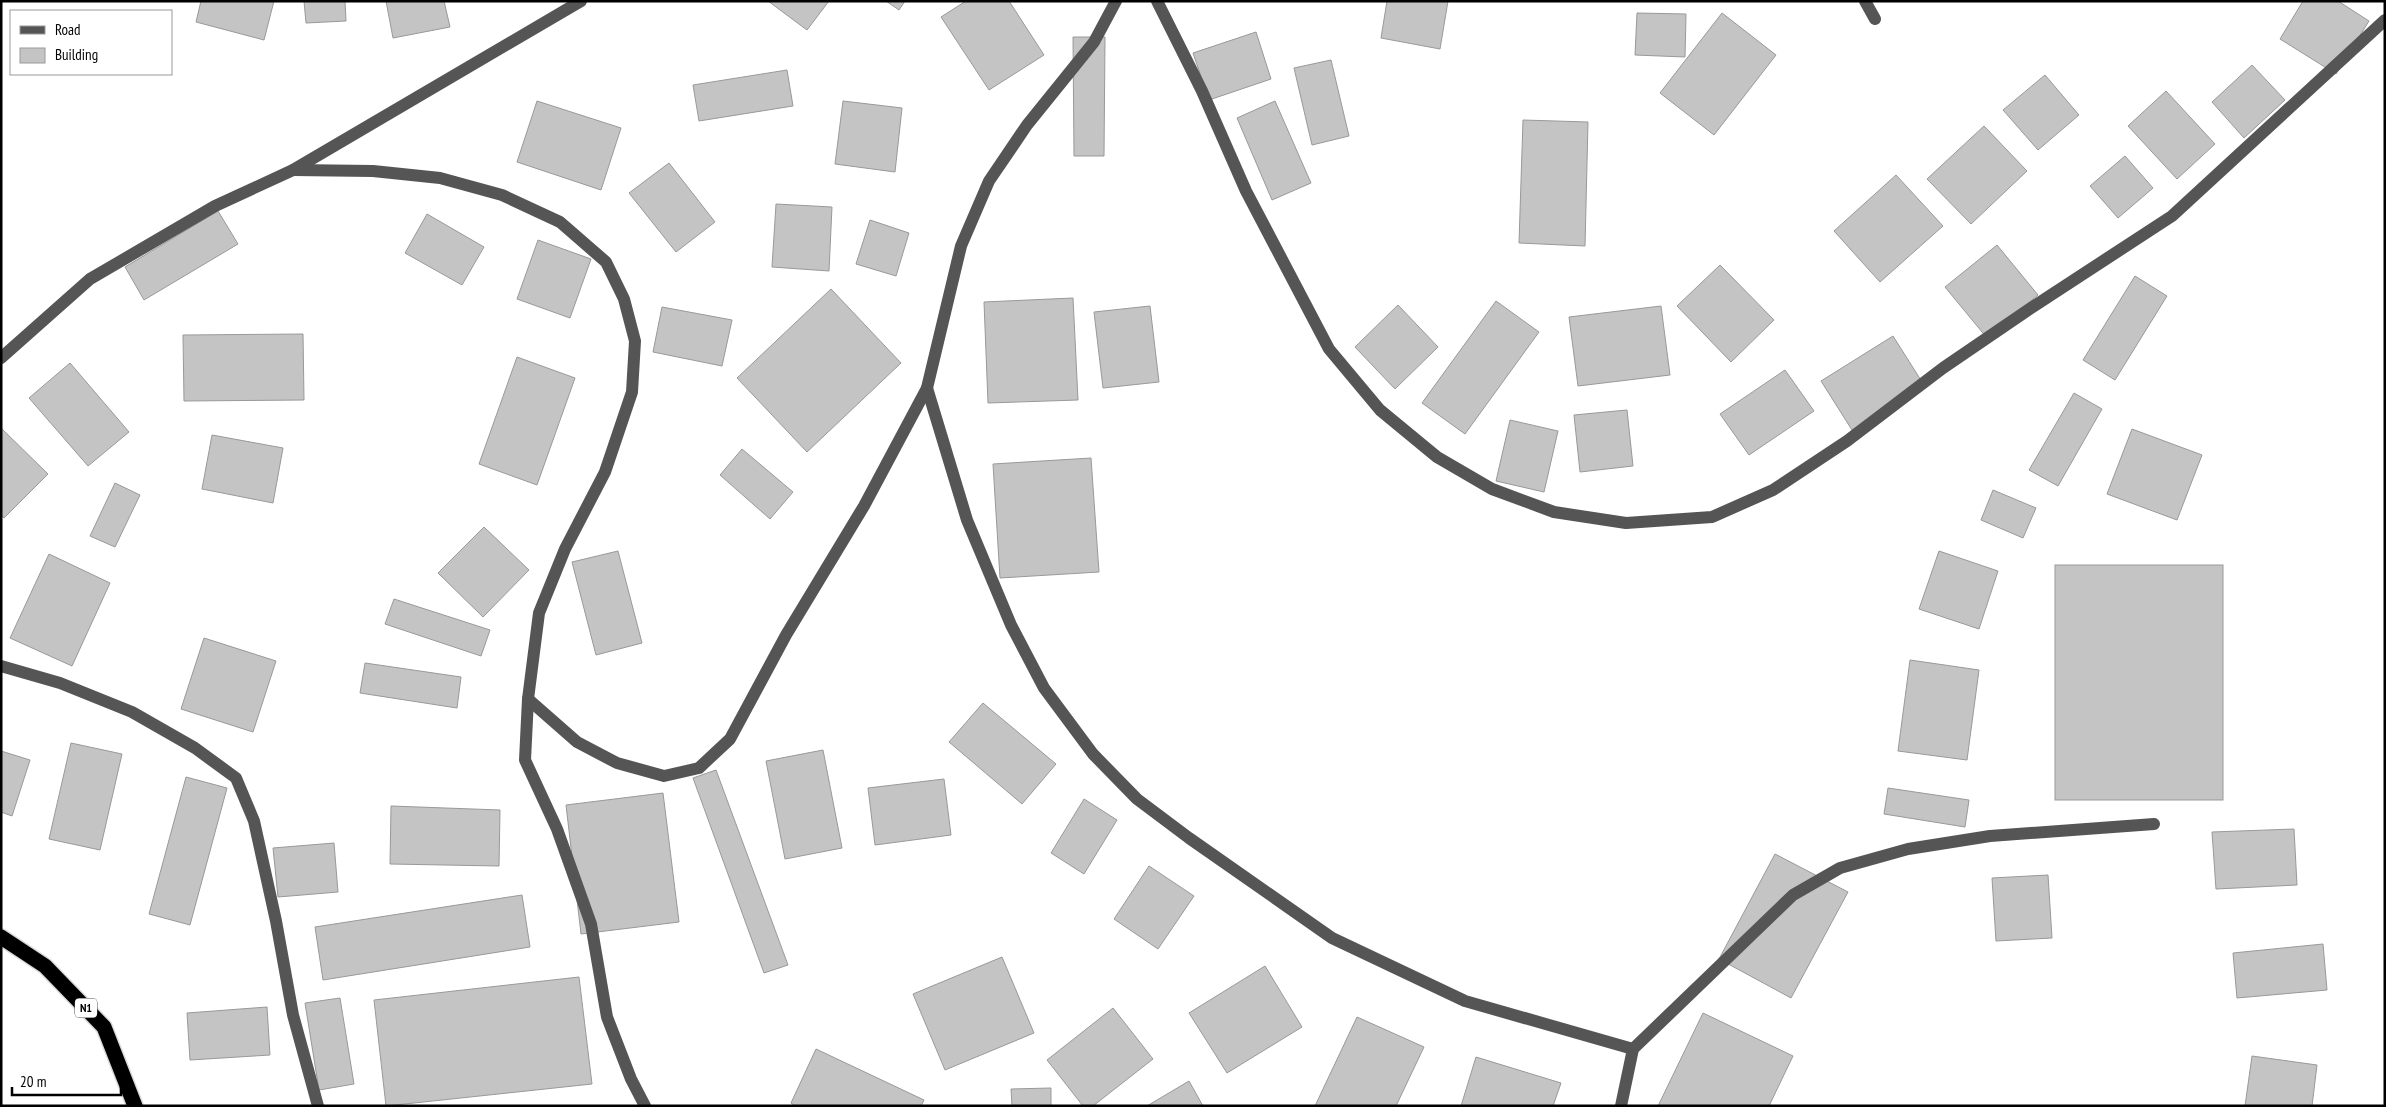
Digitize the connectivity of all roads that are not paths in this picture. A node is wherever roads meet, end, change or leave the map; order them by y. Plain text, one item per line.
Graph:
1 (581, 1) edge
2 (1116, 1) edge
3 (1157, 1) edge
4 (1865, 1) edge
5 (1875, 19) dead end
6 (2385, 20) edge
7 (293, 170) junction
8 (1, 358) edge
9 (927, 388) junction
10 (1, 666) edge
11 (528, 699) junction
12 (2154, 824) dead end
13 (1, 937) edge
14 (1633, 1049) junction
15 (135, 1106) edge
16 (318, 1106) edge
17 (645, 1106) edge
18 (1621, 1106) edge

1 - 7 street
2 - 9 street
3 - 6 street
4 - 5 street
7 - 8 street
7 - 11 street
9 - 11 street
9 - 14 street
10 - 16 street
11 - 17 street
12 - 14 street
13 - 15 highway, N1
14 - 18 street

